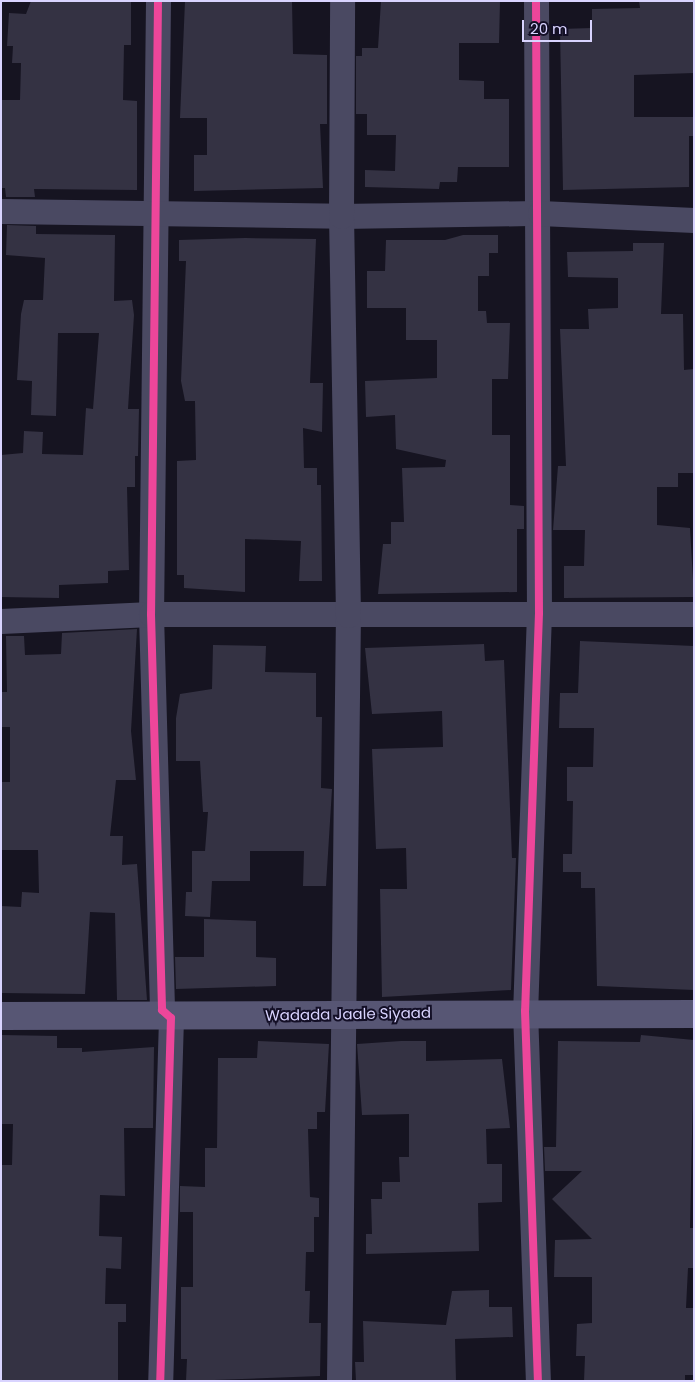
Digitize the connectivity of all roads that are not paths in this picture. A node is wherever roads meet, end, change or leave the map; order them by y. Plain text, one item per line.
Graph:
1 (158, 1) edge
2 (342, 1) edge
3 (536, 1) edge
4 (1, 211) edge
5 (153, 212) junction
6 (540, 213) junction
7 (341, 216) junction
8 (694, 220) edge
9 (539, 613) junction
10 (151, 614) junction
11 (694, 614) edge
12 (348, 615) junction
13 (1, 621) edge
14 (525, 1011) junction
15 (694, 1014) edge
16 (341, 1015) junction
17 (1, 1016) edge
18 (171, 1018) junction
19 (160, 1381) edge
20 (339, 1381) edge
21 (538, 1381) edge

1 - 5 street
2 - 7 street
3 - 6 street
4 - 5 street
5 - 7 street
5 - 10 street
6 - 7 street
6 - 8 street
6 - 9 street
7 - 12 street
9 - 11 street
9 - 12 street
9 - 14 street
10 - 12 street
10 - 13 street
10 - 18 street
12 - 16 street
14 - 15 main road, Wadada Jaale Siyaad
14 - 16 main road, Wadada Jaale Siyaad
14 - 21 street
16 - 18 main road, Wadada Jaale Siyaad
16 - 20 street
17 - 18 main road, Wadada Jaale Siyaad
18 - 19 street

